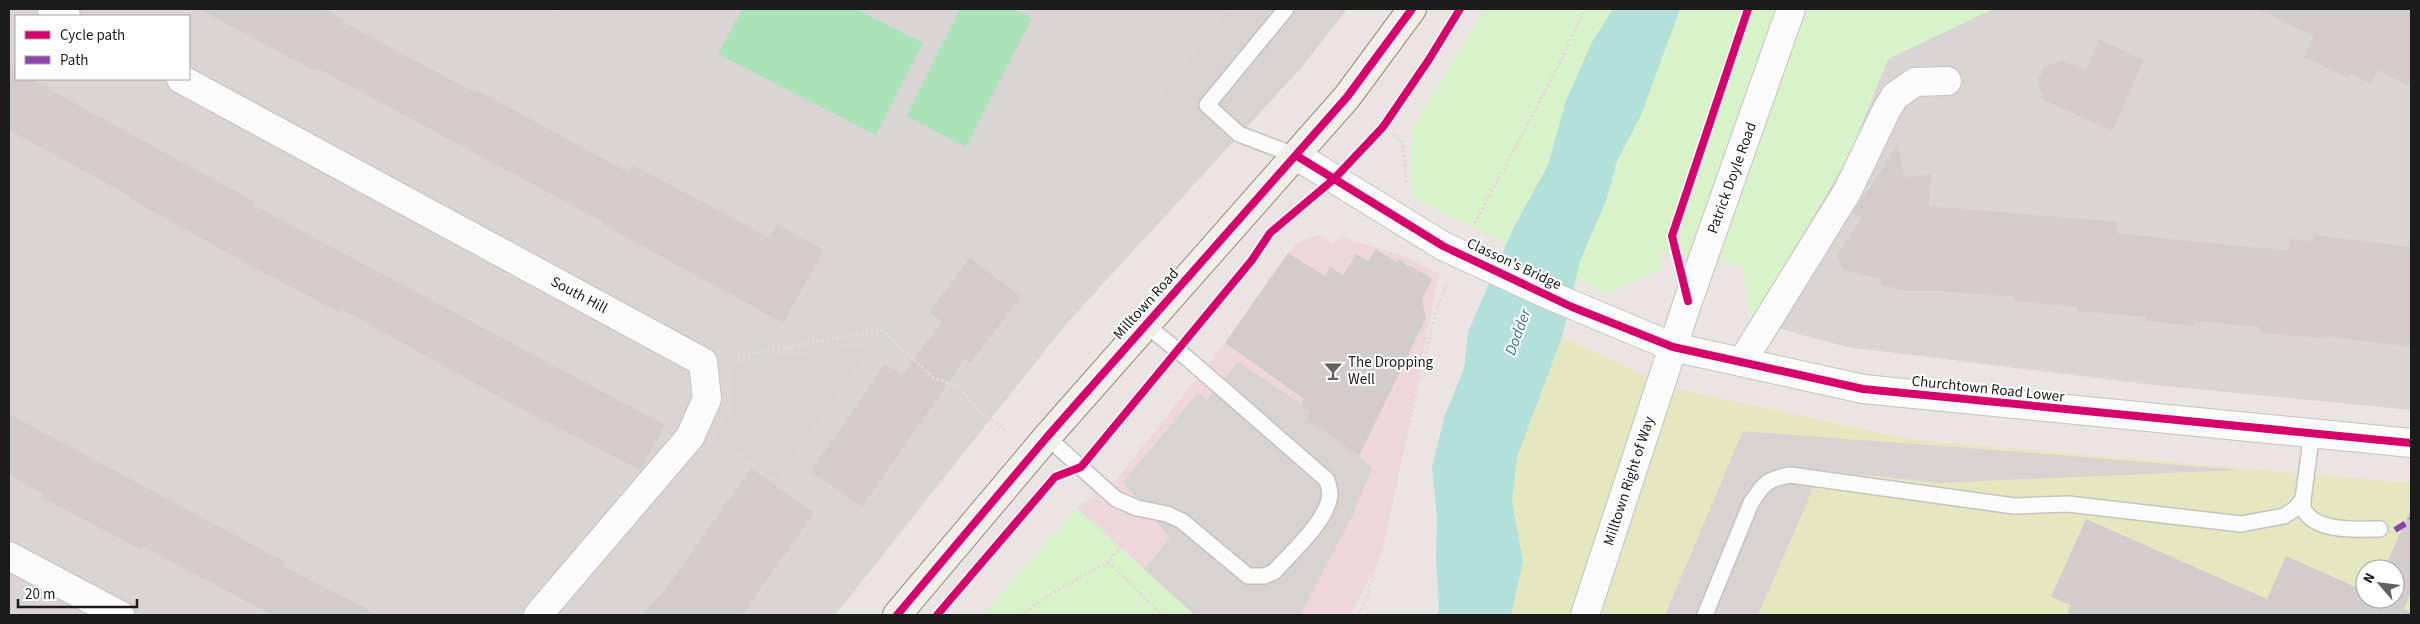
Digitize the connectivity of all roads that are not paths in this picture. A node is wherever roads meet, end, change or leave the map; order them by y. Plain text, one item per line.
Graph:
1 (52, 9) edge
2 (1286, 9) edge
3 (1412, 9) edge
4 (1791, 9) edge
5 (64, 15) edge
6 (183, 80) edge
7 (1947, 81) dead end
8 (1297, 156) junction
9 (1572, 307) joint
10 (1146, 325) junction
11 (1673, 347) junction
12 (1742, 362) junction
13 (2312, 432) junction
14 (1046, 437) junction
15 (2411, 443) edge
16 (2303, 499) junction
17 (2380, 530) dead end
18 (9, 556) edge
19 (120, 615) edge
20 (538, 615) edge
21 (897, 615) edge
22 (1585, 615) edge
23 (1705, 615) edge

1 - 5 street
2 - 8 lane
3 - 8 main road, Milltown Road
4 - 11 street, Patrick Doyle Road
6 - 20 street, South Hill
7 - 12 street
8 - 9 street, Classon's Bridge, bridge
8 - 10 main road, Milltown Road
9 - 11 street, Churchtown Road Lower
10 - 14 main road, Milltown Road
10 - 14 lane
11 - 12 street, Churchtown Road Lower
11 - 22 street, Milltown Right of Way
12 - 13 street, Churchtown Road Lower
13 - 15 street, Churchtown Road Lower
13 - 16 lane
14 - 21 main road, Milltown Road
16 - 17 lane
16 - 23 lane
18 - 19 street

